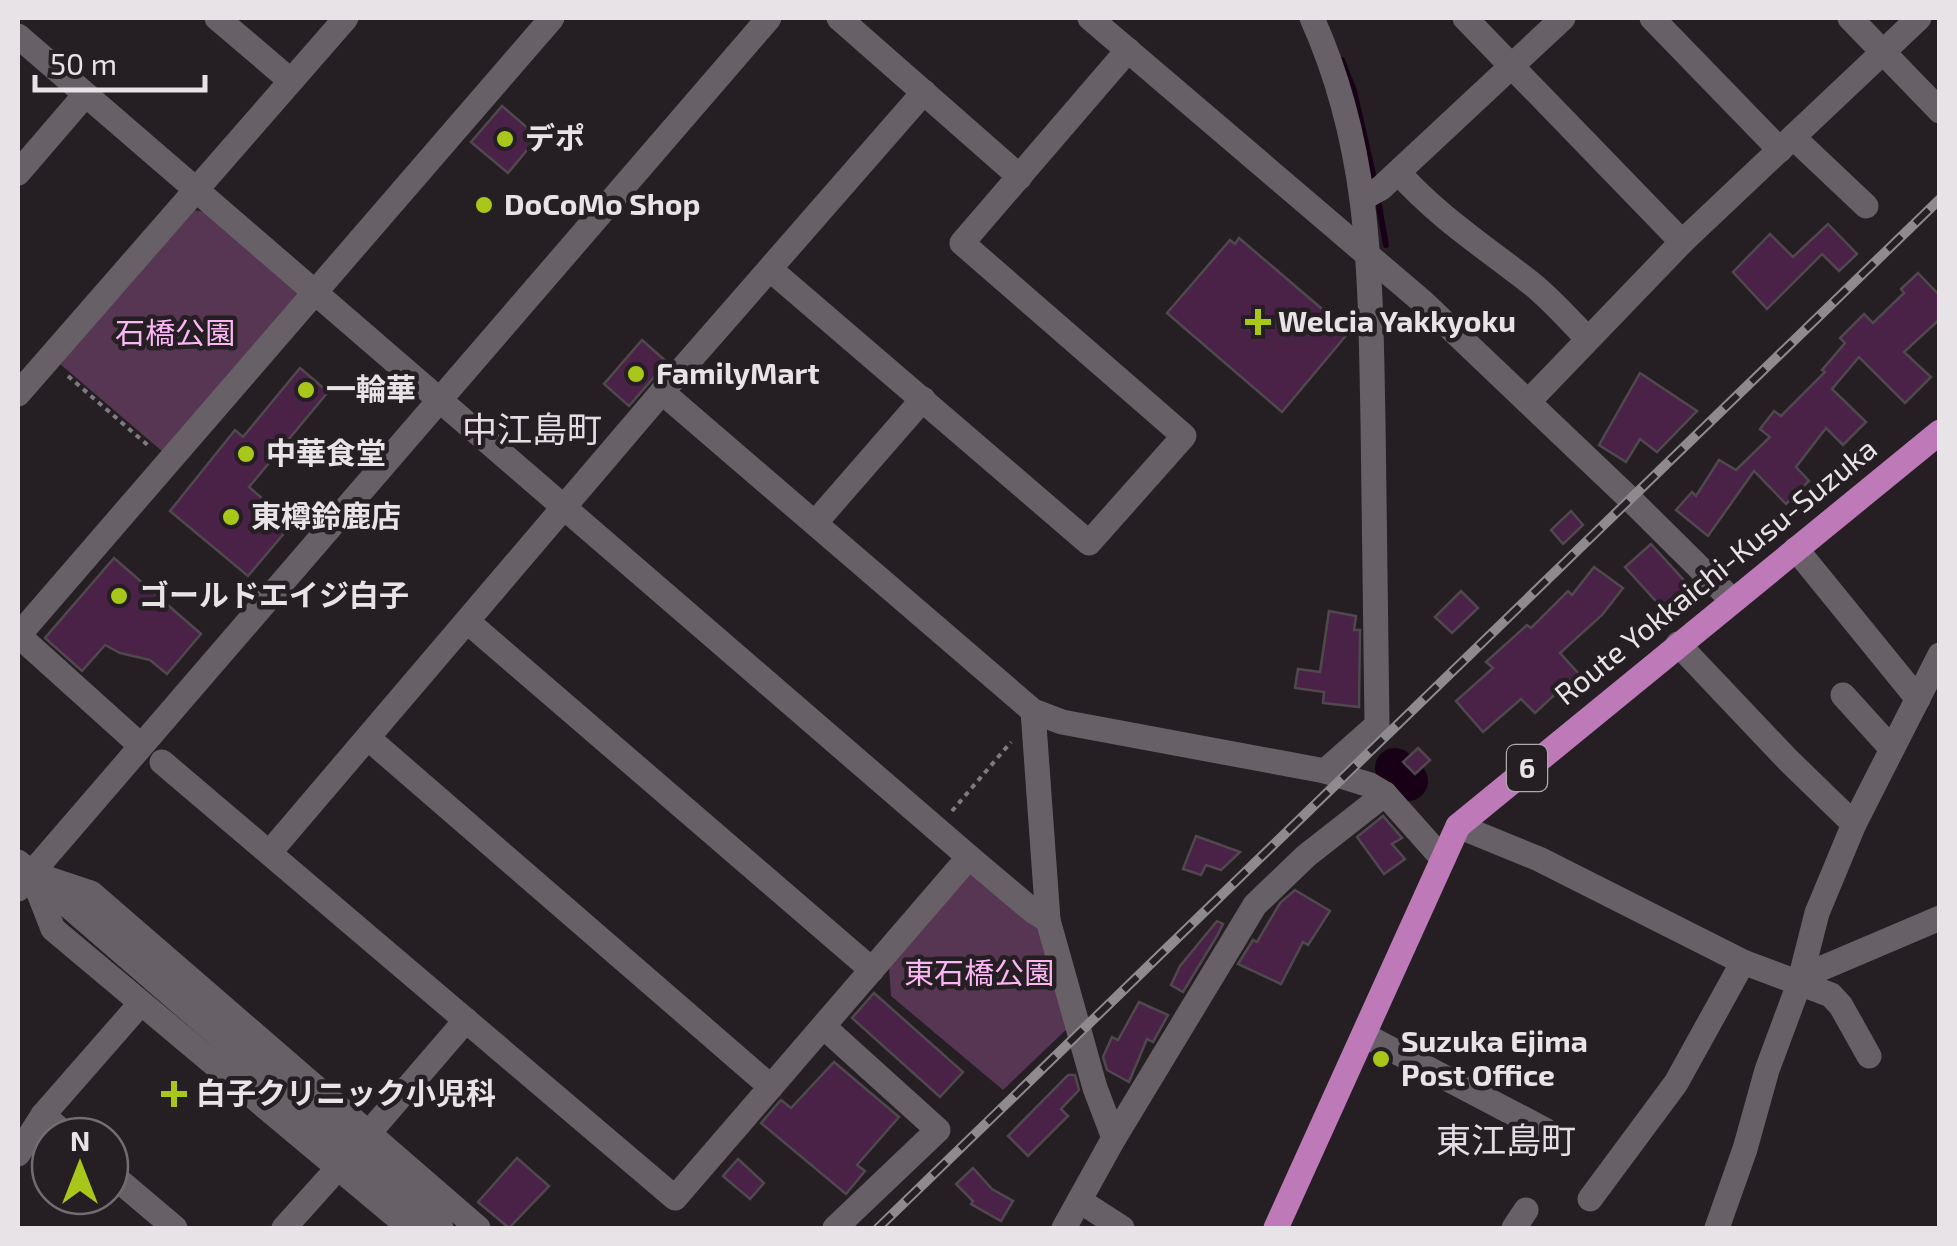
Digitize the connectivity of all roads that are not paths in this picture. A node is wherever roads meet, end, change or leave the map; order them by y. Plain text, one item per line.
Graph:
1 (217, 18) edge
2 (346, 18) edge
3 (552, 18) edge
4 (769, 18) edge
5 (839, 18) edge
6 (1090, 18) edge
7 (1312, 18) edge
8 (1466, 18) edge
9 (1563, 18) edge
10 (1652, 18) edge
11 (1850, 18) edge
12 (1919, 18) edge
13 (18, 36) edge
14 (1128, 50) junction
15 (1884, 52) junction
16 (1512, 66) junction
17 (291, 81) junction
18 (924, 92) junction
19 (85, 95) junction
20 (1940, 112) edge
21 (1787, 144) junction
22 (18, 172) edge
23 (1020, 177) junction
24 (1378, 188) junction
25 (196, 190) junction
26 (1866, 206) dead end
27 (1682, 242) junction
28 (1370, 257) junction
29 (771, 270) junction
30 (314, 294) junction
31 (1588, 339) junction
32 (662, 392) junction
33 (18, 394) edge
34 (439, 398) junction
35 (922, 398) junction
36 (1528, 402) junction
37 (1940, 432) edge
38 (565, 508) junction
39 (814, 523) junction
40 (1796, 550) junction
41 (1732, 600) junction
42 (468, 622) junction
43 (18, 636) edge
44 (1678, 644) junction
45 (1940, 655) edge
46 (1843, 695) dead end
47 (1918, 698) junction
48 (1033, 713) junction
49 (368, 738) junction
50 (140, 744) junction
51 (1892, 749) junction
52 (162, 762) dead end
53 (1325, 771) junction
54 (1385, 794) junction
55 (1854, 824) junction
56 (1458, 826) junction
57 (270, 852) junction
58 (969, 858) junction
59 (1442, 858) junction
60 (22, 875) edge
61 (1940, 918) edge
62 (1048, 920) junction
63 (1744, 962) junction
64 (872, 970) junction
65 (1799, 984) junction
66 (134, 1011) dead end
67 (466, 1020) junction
68 (824, 1027) junction
69 (1366, 1036) junction
70 (1869, 1056) dead end
71 (771, 1087) junction
72 (43, 1115) joint
73 (1545, 1130) dead end
74 (368, 1134) junction
75 (1114, 1138) junction
76 (18, 1154) edge
77 (328, 1178) dead end
78 (130, 1189) edge
79 (1590, 1199) dead end
80 (1080, 1201) junction
81 (175, 1228) edge
82 (284, 1228) edge
83 (410, 1228) edge
84 (442, 1228) edge
85 (478, 1228) edge
86 (835, 1228) edge
87 (1064, 1228) edge
88 (1122, 1228) edge
89 (1276, 1228) edge
90 (1718, 1228) edge

1 - 17 street
2 - 17 street
3 - 30 street
4 - 34 street
5 - 18 street
6 - 14 street
7 - 24 street
8 - 16 street
9 - 16 street
10 - 21 street
11 - 15 street
12 - 15 street
13 - 19 street
14 - 23 street
14 - 28 street
15 - 20 street
15 - 21 street
16 - 24 street
16 - 27 street
17 - 25 street
18 - 23 street
18 - 29 street
19 - 22 street
19 - 25 street
21 - 26 street
21 - 27 street
23 - 35 street
24 - 28 street
24 - 31 street
25 - 30 street
25 - 33 street
27 - 31 street
28 - 36 street
28 - 53 street
29 - 32 street
29 - 35 street
30 - 34 street
30 - 43 street
31 - 36 street
32 - 38 street
32 - 39 street
34 - 38 street
34 - 50 street
35 - 39 street
36 - 41 street
37 - 40 main road, Route Yokkaichi-Kusu-Suzuka / 6
38 - 42 street
38 - 58 street
39 - 48 street
40 - 41 main road, Route Yokkaichi-Kusu-Suzuka / 6
40 - 47 street
41 - 44 main road, Route Yokkaichi-Kusu-Suzuka / 6
42 - 49 street
42 - 64 street
43 - 50 street
44 - 55 street
44 - 56 main road, Route Yokkaichi-Kusu-Suzuka / 6
45 - 47 street
46 - 51 street
47 - 51 street
48 - 53 street
48 - 62 street
49 - 57 street
49 - 71 street
50 - 60 street
51 - 55 street
52 - 57 street
53 - 54 street
54 - 59 street
54 - 75 street
55 - 65 street
56 - 59 main road, Route Yokkaichi-Kusu-Suzuka / 6
56 - 63 street
57 - 67 street
58 - 62 street
58 - 64 street
59 - 69 main road, Route Yokkaichi-Kusu-Suzuka / 6
60 - 74 street
60 - 83 street
60 - 84 street
61 - 65 street
62 - 75 street
63 - 65 street
63 - 79 street
64 - 68 street
65 - 70 street
65 - 90 street
66 - 72 street
67 - 71 street
67 - 74 street
68 - 71 street
68 - 86 street
69 - 73 street
69 - 89 main road, Route Yokkaichi-Kusu-Suzuka / 6
72 - 76 street
74 - 85 street
75 - 80 street
77 - 82 street
78 - 81 street
80 - 87 street
80 - 88 street

